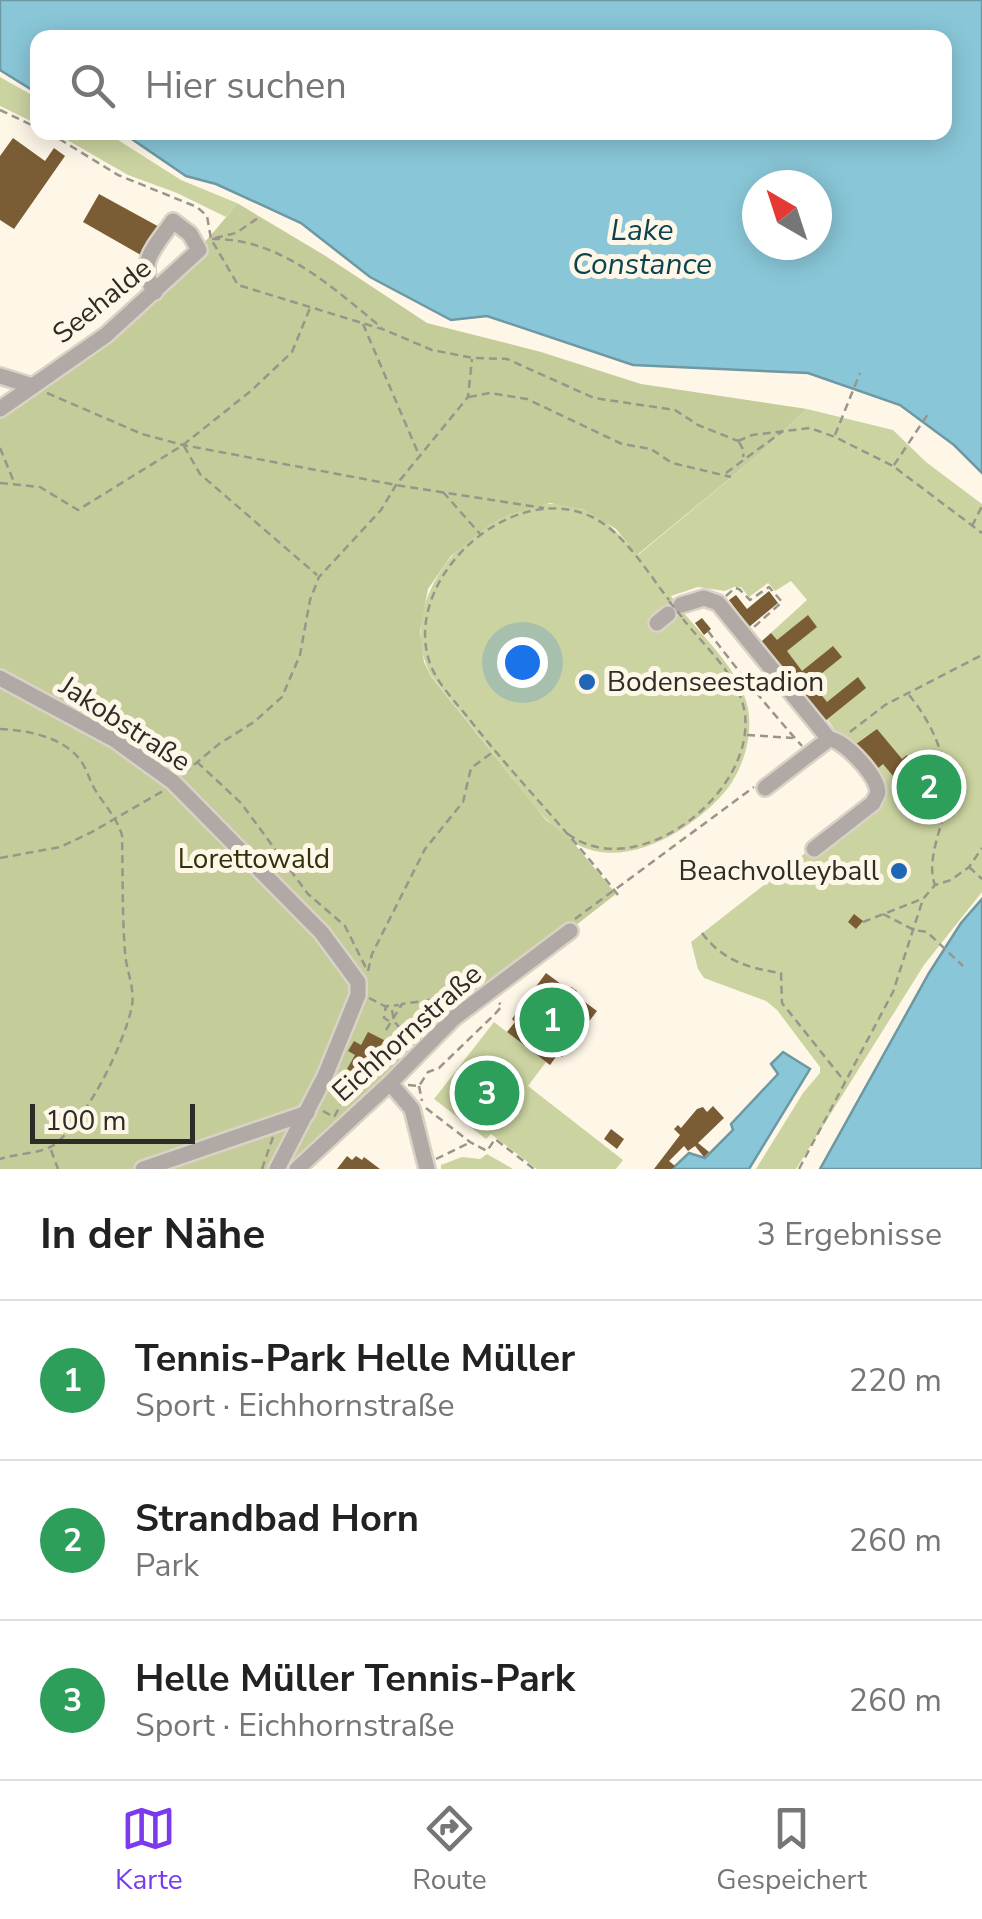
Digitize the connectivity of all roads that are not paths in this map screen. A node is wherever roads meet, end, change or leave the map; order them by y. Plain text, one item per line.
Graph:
1 (155, 292) junction
2 (0, 376) edge
3 (32, 386) junction
4 (0, 409) edge
5 (672, 612) road end
6 (0, 678) edge
7 (834, 740) junction
8 (760, 788) road end
9 (814, 850) dead end
10 (567, 929) road end
11 (390, 1083) junction
12 (307, 1112) junction
13 (296, 1134) junction
14 (328, 1139) junction
15 (143, 1169) edge
16 (277, 1169) edge
17 (297, 1169) edge
18 (427, 1169) edge

1 - 1 street, Seehalde
1 - 3 street, Seehalde
2 - 3 street
3 - 4 street, Seehalde
5 - 7 street
6 - 12 street, Jakobstraße
7 - 8 street
7 - 9 street
10 - 11 street, Eichhornstraße
11 - 14 street, Eichhornstraße
11 - 18 street
12 - 13 street, Jakobstraße
12 - 15 street
13 - 14 street, Eichhornstraße
13 - 16 street, Jakobstraße
14 - 17 street, Eichhornstraße

